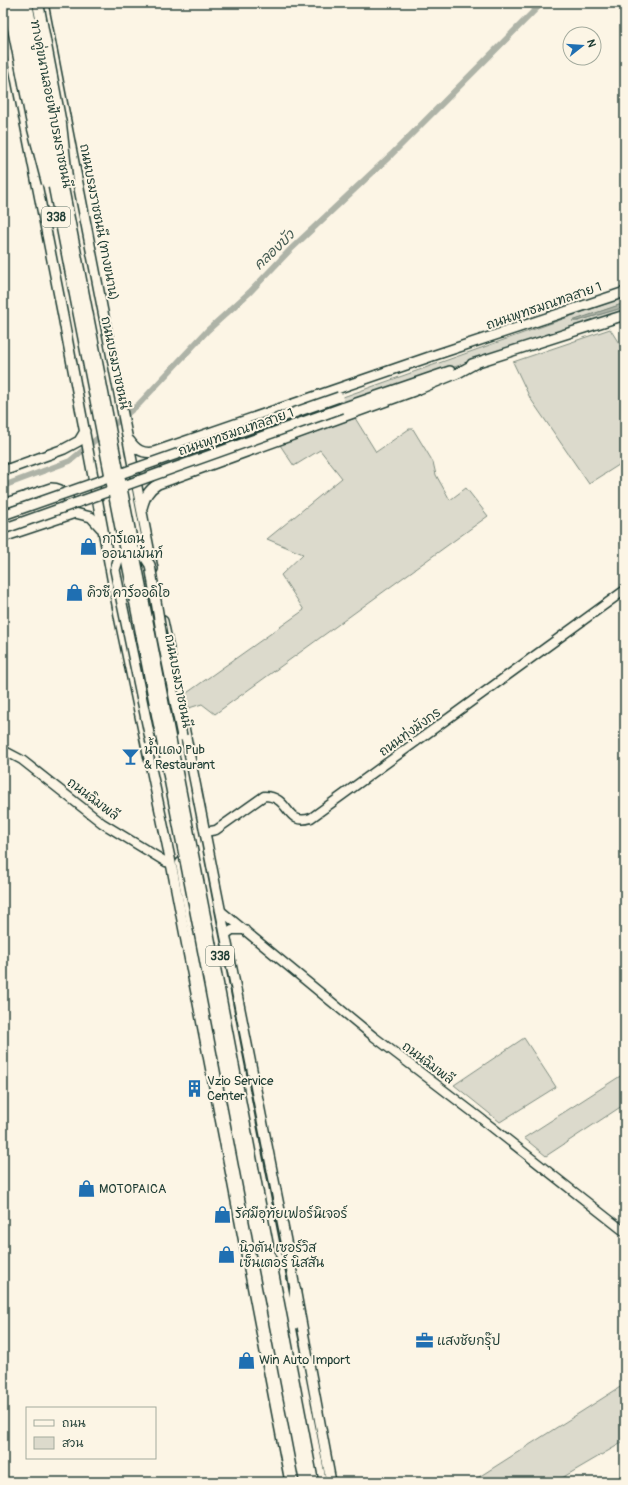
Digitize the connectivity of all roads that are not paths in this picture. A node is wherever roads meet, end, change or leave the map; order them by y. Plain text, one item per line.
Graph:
1 (8, 3) edge
2 (14, 3) edge
3 (18, 3) edge
4 (27, 3) edge
5 (31, 3) edge
6 (38, 3) edge
7 (43, 3) edge
8 (3, 12) edge
9 (70, 251) junction
10 (625, 292) edge
11 (625, 315) edge
12 (472, 344) junction
13 (478, 362) junction
14 (85, 431) junction
15 (128, 439) junction
16 (165, 449) junction
17 (3, 472) edge
18 (174, 478) junction
19 (3, 504) edge
20 (142, 509) junction
21 (3, 515) edge
22 (57, 517) junction
23 (3, 529) edge
24 (103, 531) junction
25 (3, 537) edge
26 (625, 590) edge
27 (3, 750) edge
28 (205, 832) junction
29 (168, 850) junction
30 (171, 862) junction
31 (220, 910) junction
32 (245, 930) junction
33 (225, 935) junction
34 (625, 1232) edge
35 (295, 1290) junction
36 (294, 1343) junction
37 (315, 1449) junction
38 (290, 1482) edge
39 (296, 1482) edge
40 (305, 1482) edge
41 (313, 1482) edge
42 (321, 1482) edge
43 (327, 1482) edge
44 (331, 1482) edge

1 - 9 main road, bridge
2 - 39 main road, 338
3 - 9 main road, ทางคู่ขนานลอยฟ้าบรมราชชนนี / 338, bridge
4 - 9 main road, ทางคู่ขนานลอยฟ้าบรมราชชนนี / 338, bridge
5 - 36 main road, ถนนบรมราชชนนี / 338
6 - 9 main road, bridge
7 - 15 main road, ถนนบรมราชชนนี (ทางขนาน) / 338
8 - 14 main road, 338
9 - 40 main road, ทางคู่ขนานลอยฟ้าบรมราชชนนี / 338, bridge
9 - 41 main road, ทางคู่ขนานลอยฟ้าบรมราชชนนี / 338, bridge
10 - 12 main road, ถนนพุทธมณฑลสาย 1
11 - 13 main road, ถนนพุทธมณฑลสาย 1
12 - 16 main road, ถนนพุทธมณฑลสาย 1
12 - 21 main road, ถนนพุทธมณฑลสาย 1, bridge
13 - 18 main road, ถนนพุทธมณฑลสาย 1
13 - 23 main road, ถนนพุทธมณฑลสาย 1, bridge
14 - 17 main road
14 - 24 main road, 338
15 - 16 main road, ถนนพุทธมณฑลสาย 1
15 - 20 main road, ถนนบรมราชชนนี (ทางขนาน) / 338
16 - 18 main road
18 - 20 main road, ถนนพุทธมณฑลสาย 1
19 - 22 main road
20 - 28 main road, ถนนบรมราชชนนี (ทางขนาน) / 338
22 - 24 main road
22 - 25 main road
24 - 29 main road, 338
26 - 28 street, ถนนทุ่งมังกร
27 - 30 street, ถนนฉิมพลี
28 - 29 main road, bridge
28 - 31 main road, ถนนบรมราชชนนี (ทางขนาน) / 338
29 - 30 main road, 338
30 - 38 main road, 338
31 - 32 street, ถนนฉิมพลี
31 - 33 main road, ถนนบรมราชชนนี (ทางขนาน) / 338
32 - 33 street
32 - 34 street, ถนนฉิมพลี
33 - 35 main road, ถนนบรมราชชนนี (ทางขนาน) / 338
35 - 36 main road
35 - 44 main road, ถนนบรมราชชนนี (ทางขนาน) / 338
36 - 37 main road, ถนนบรมราชชนนี / 338
37 - 42 main road, ถนนบรมราชชนนี / 338
37 - 43 main road

